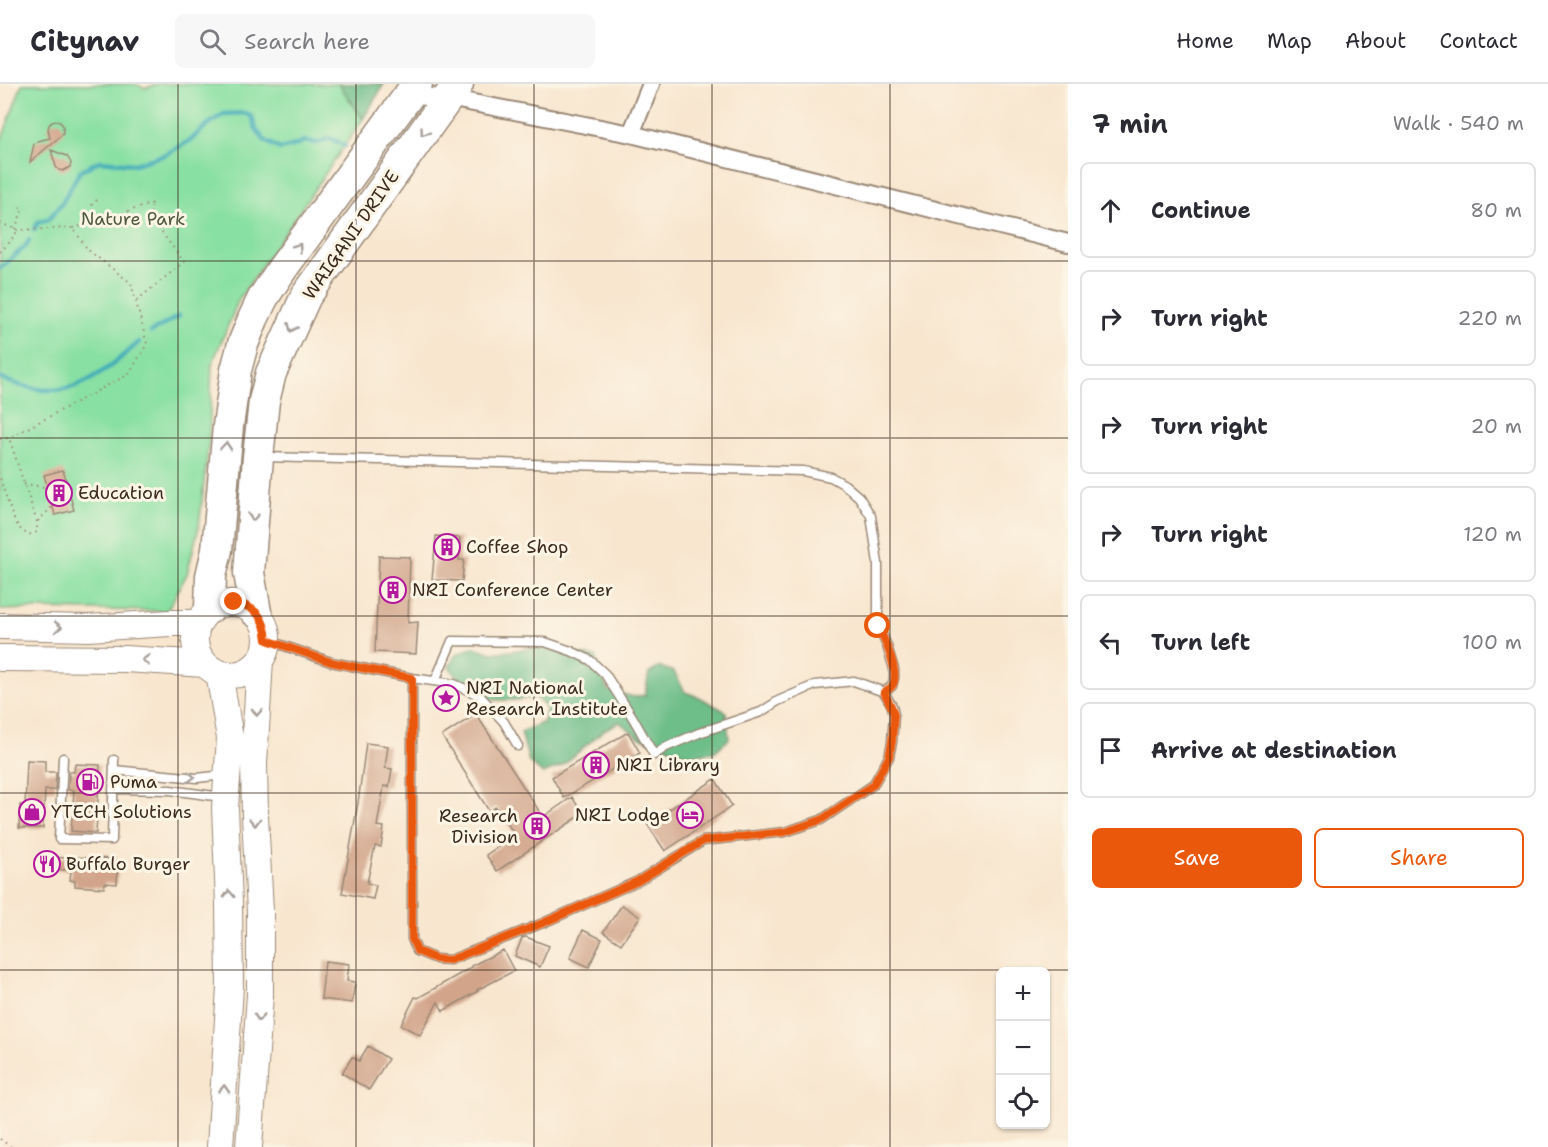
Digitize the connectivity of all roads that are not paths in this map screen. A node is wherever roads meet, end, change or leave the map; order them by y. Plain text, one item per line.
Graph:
1 (651, 84) edge
2 (413, 90) edge
3 (453, 91) edge
4 (631, 134) junction
5 (1068, 243) edge
6 (258, 457) junction
7 (256, 612) junction
8 (204, 615) junction
9 (0, 626) edge
10 (264, 650) junction
11 (0, 658) edge
12 (212, 668) junction
13 (412, 678) junction
14 (435, 681) junction
15 (884, 692) junction
16 (518, 746) dead end
17 (63, 758) dead end
18 (114, 760) dead end
19 (114, 770) junction
20 (226, 786) junction
21 (113, 789) junction
22 (220, 1147) edge
23 (249, 1147) edge

1 - 4 street
2 - 3 street
8 -> 2 highway, WAIGANI DRIVE
3 - 4 street
3 -> 6 highway, WAIGANI DRIVE
4 - 5 street
6 -> 7 highway, WAIGANI DRIVE
6 - 15 lane
7 - 8 main road
7 - 10 main road
9 -> 8 main road
8 - 12 main road
10 - 12 main road
10 - 13 lane
10 -> 23 main road
12 -> 11 main road
12 - 20 main road
13 - 14 lane
13 - 15 lane
14 - 15 lane
14 - 16 lane
17 - 21 lane
18 - 19 lane
19 -> 20 lane
19 - 21 lane
20 - 21 lane
22 -> 20 main road

